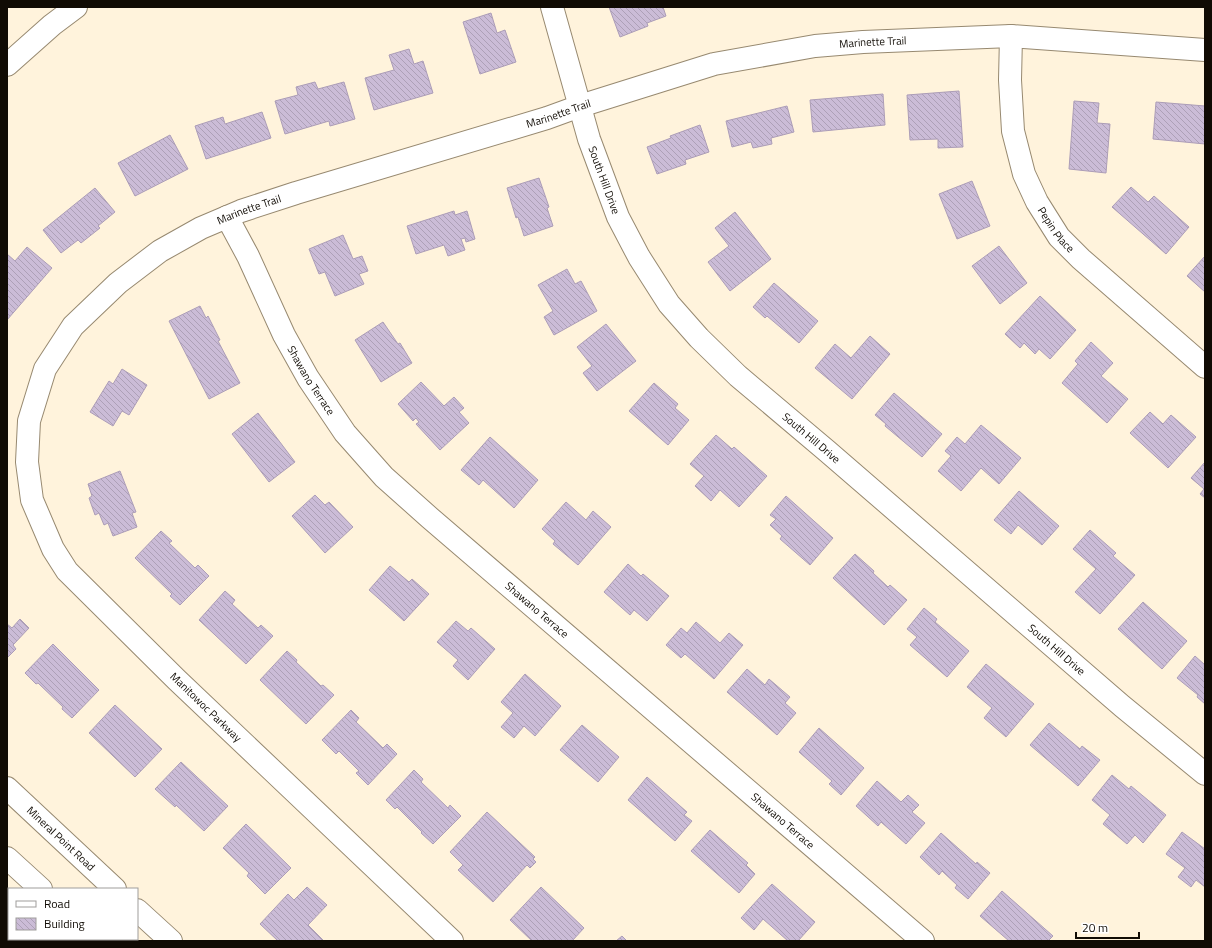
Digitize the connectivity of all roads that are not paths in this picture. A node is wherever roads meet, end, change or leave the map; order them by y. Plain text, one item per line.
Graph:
1 (76, 7) edge
2 (552, 7) edge
3 (1011, 36) junction
4 (1205, 50) edge
5 (7, 65) edge
6 (580, 106) junction
7 (227, 217) junction
8 (1205, 367) edge
9 (28, 434) joint
10 (1205, 774) edge
11 (7, 788) edge
12 (7, 858) edge
13 (40, 888) edge
14 (114, 888) edge
15 (138, 911) edge
16 (171, 941) edge
17 (452, 941) edge
18 (923, 941) edge

1 - 5 street
2 - 6 street, South Hill Drive
3 - 4 street, Marinette Trail
3 - 6 street, Marinette Trail
3 - 8 street, Pepin Place
6 - 7 street, Marinette Trail
6 - 10 street, South Hill Drive
7 - 9 street, Marinette Trail
7 - 18 street, Shawano Terrace
9 - 17 street, Manitowoc Parkway
11 - 14 street, Mineral Point Road
12 - 13 street
15 - 16 street

